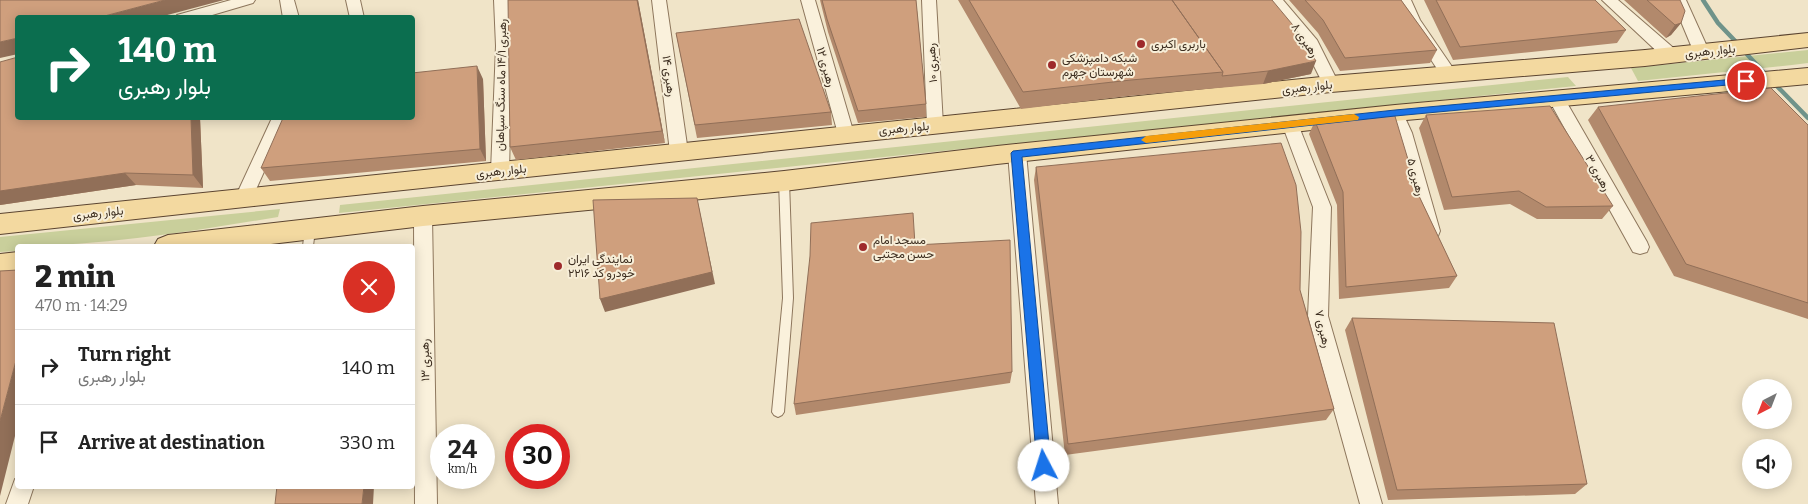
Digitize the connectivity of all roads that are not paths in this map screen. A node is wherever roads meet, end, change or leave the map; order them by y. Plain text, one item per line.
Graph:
1 (248, 0) edge
2 (287, 0) edge
3 (353, 0) edge
4 (501, 0) edge
5 (659, 0) edge
6 (808, 0) edge
7 (928, 0) edge
8 (1275, 0) edge
9 (1404, 0) edge
10 (1609, 0) edge
11 (1679, 0) edge
12 (193, 15) edge
13 (290, 15) edge
14 (357, 15) edge
15 (1808, 40) edge
16 (1704, 51) junction
17 (1671, 55) junction
18 (1596, 62) junction
19 (1449, 74) junction
20 (1808, 76) edge
21 (1331, 84) junction
22 (1622, 93) junction
23 (1557, 100) junction
24 (1395, 113) junction
25 (279, 120) edge
26 (1290, 124) junction
27 (935, 126) junction
28 (846, 134) junction
29 (679, 152) junction
30 (1016, 153) junction
31 (500, 171) junction
32 (784, 180) junction
33 (318, 189) junction
34 (244, 198) junction
35 (423, 216) junction
36 (0, 224) edge
37 (309, 238) edge
38 (1434, 243) edge
39 (203, 244) edge
40 (1640, 247) dead end
41 (15, 263) edge
42 (0, 265) edge
43 (778, 412) dead end
44 (22, 489) edge
45 (17, 504) edge
46 (426, 504) edge
47 (1047, 504) edge
48 (1371, 504) edge

1 - 12 street
2 - 13 street
3 - 14 street
4 - 31 street, رهبری ۱۴/۱ ماه سنگ سپاهان
5 - 29 street, رهبری ۱۴
6 - 28 street, رهبری ۱۲
7 - 27 street, رهبری ۱۰
8 - 21 street, رهبری ۸
9 - 19 street
10 - 17 street
11 - 16 street
15 - 16 main road, بلوار رهبری
16 - 17 main road, بلوار رهبری
17 - 18 main road, بلوار رهبری
18 - 19 main road, بلوار رهبری
18 - 22 main road
19 - 21 main road, بلوار رهبری
20 - 22 main road
21 - 27 main road, بلوار رهبری
22 - 23 main road
23 - 24 main road
23 - 40 street, رهبری ۳
24 - 26 main road
24 - 38 street, رهبری ۵
25 - 34 street
26 - 30 main road
26 - 48 street, رهبری ۷
27 - 28 main road, بلوار رهبری
28 - 29 main road, بلوار رهبری
29 - 31 main road, بلوار رهبری
30 - 32 main road
30 - 47 street
31 - 33 main road, بلوار رهبری
32 - 35 main road
32 - 43 lane
33 - 34 main road, بلوار رهبری
33 - 37 main road
34 - 36 main road, بلوار رهبری
35 - 37 main road
35 - 46 street, رهبری ۱۳
37 - 39 main road
41 - 42 main road
44 - 45 street

